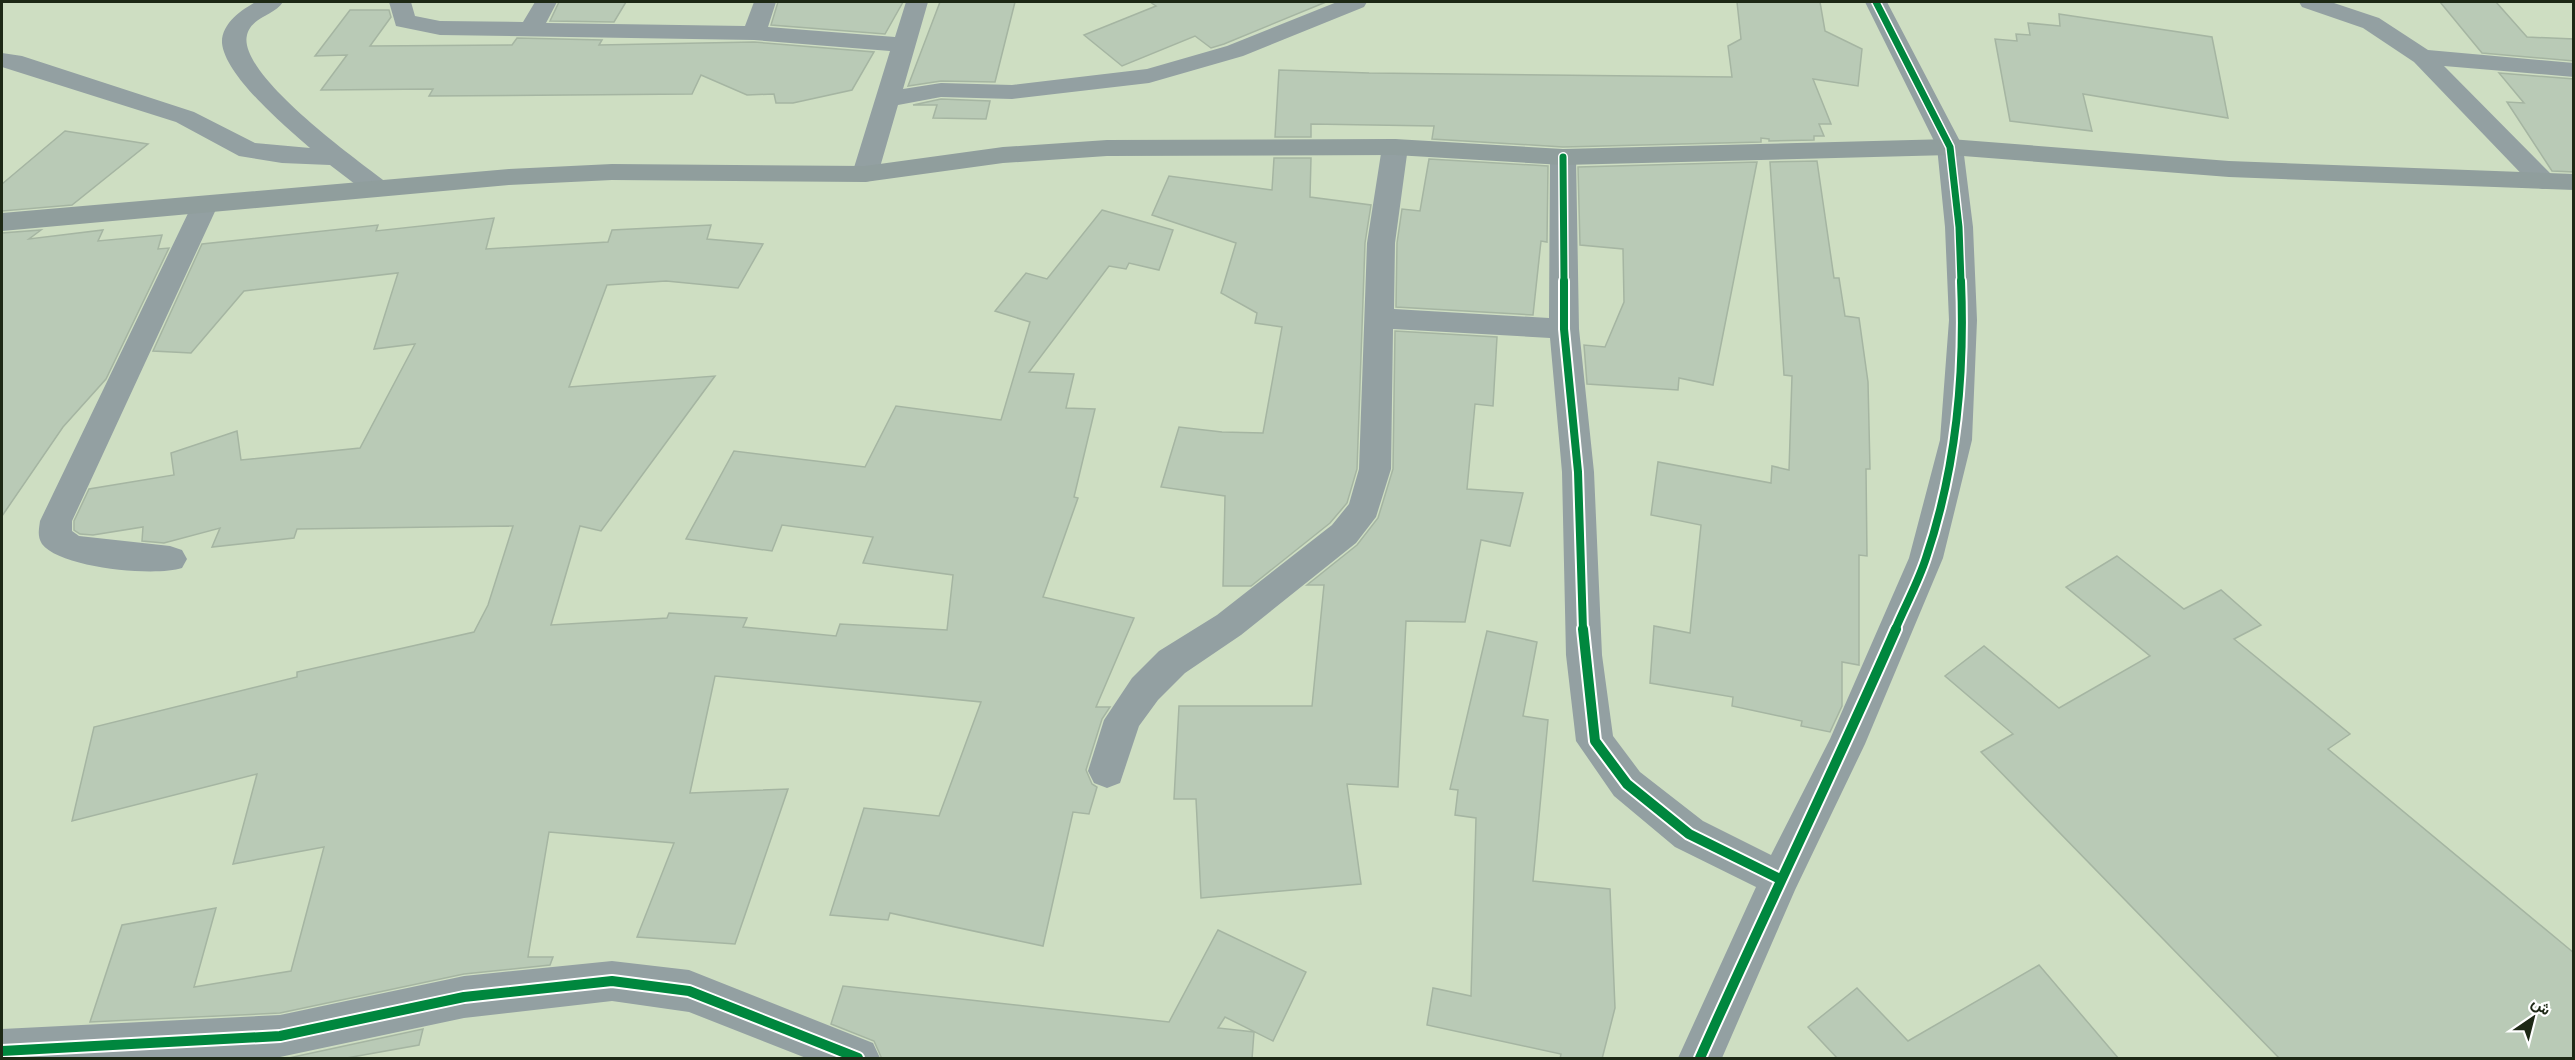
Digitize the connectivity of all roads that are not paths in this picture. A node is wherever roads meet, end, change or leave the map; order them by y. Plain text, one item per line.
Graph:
1 (272, 2) edge
2 (400, 2) edge
3 (546, 2) edge
4 (765, 2) edge
5 (917, 2) edge
6 (1356, 2) edge
7 (1876, 2) edge
8 (2310, 2) edge
9 (530, 30) junction
10 (754, 33) junction
11 (904, 45) junction
12 (2422, 57) junction
13 (2, 60) edge
14 (2574, 70) edge
15 (887, 99) junction
16 (1395, 147) junction
17 (1950, 147) junction
18 (338, 157) junction
19 (1563, 157) junction
20 (865, 174) junction
21 (2543, 181) junction
22 (2574, 182) edge
23 (377, 188) junction
24 (205, 205) junction
25 (2, 222) edge
26 (1378, 318) junction
27 (1564, 329) junction
28 (170, 559) dead end
29 (1107, 771) dead end
30 (1780, 879) junction
31 (2, 1051) edge
32 (858, 1059) edge
33 (1700, 1059) edge

1 - 18 street
2 - 9 street
3 - 9 street
4 - 10 street
5 - 11 street
6 - 15 street
7 - 17 street
8 - 12 street
9 - 10 street
10 - 11 street
11 - 15 street
12 - 14 street
12 - 21 street
13 - 18 street
15 - 20 street
16 - 19 main road
16 - 20 main road
16 - 26 street
17 - 19 main road
17 - 21 main road
17 - 30 street
18 - 23 street
19 - 27 street
20 - 23 main road
21 - 22 main road
23 - 24 main road
24 - 25 main road
24 - 28 street
26 - 27 street
26 - 29 street
27 - 30 street
30 - 33 street
31 - 32 street

